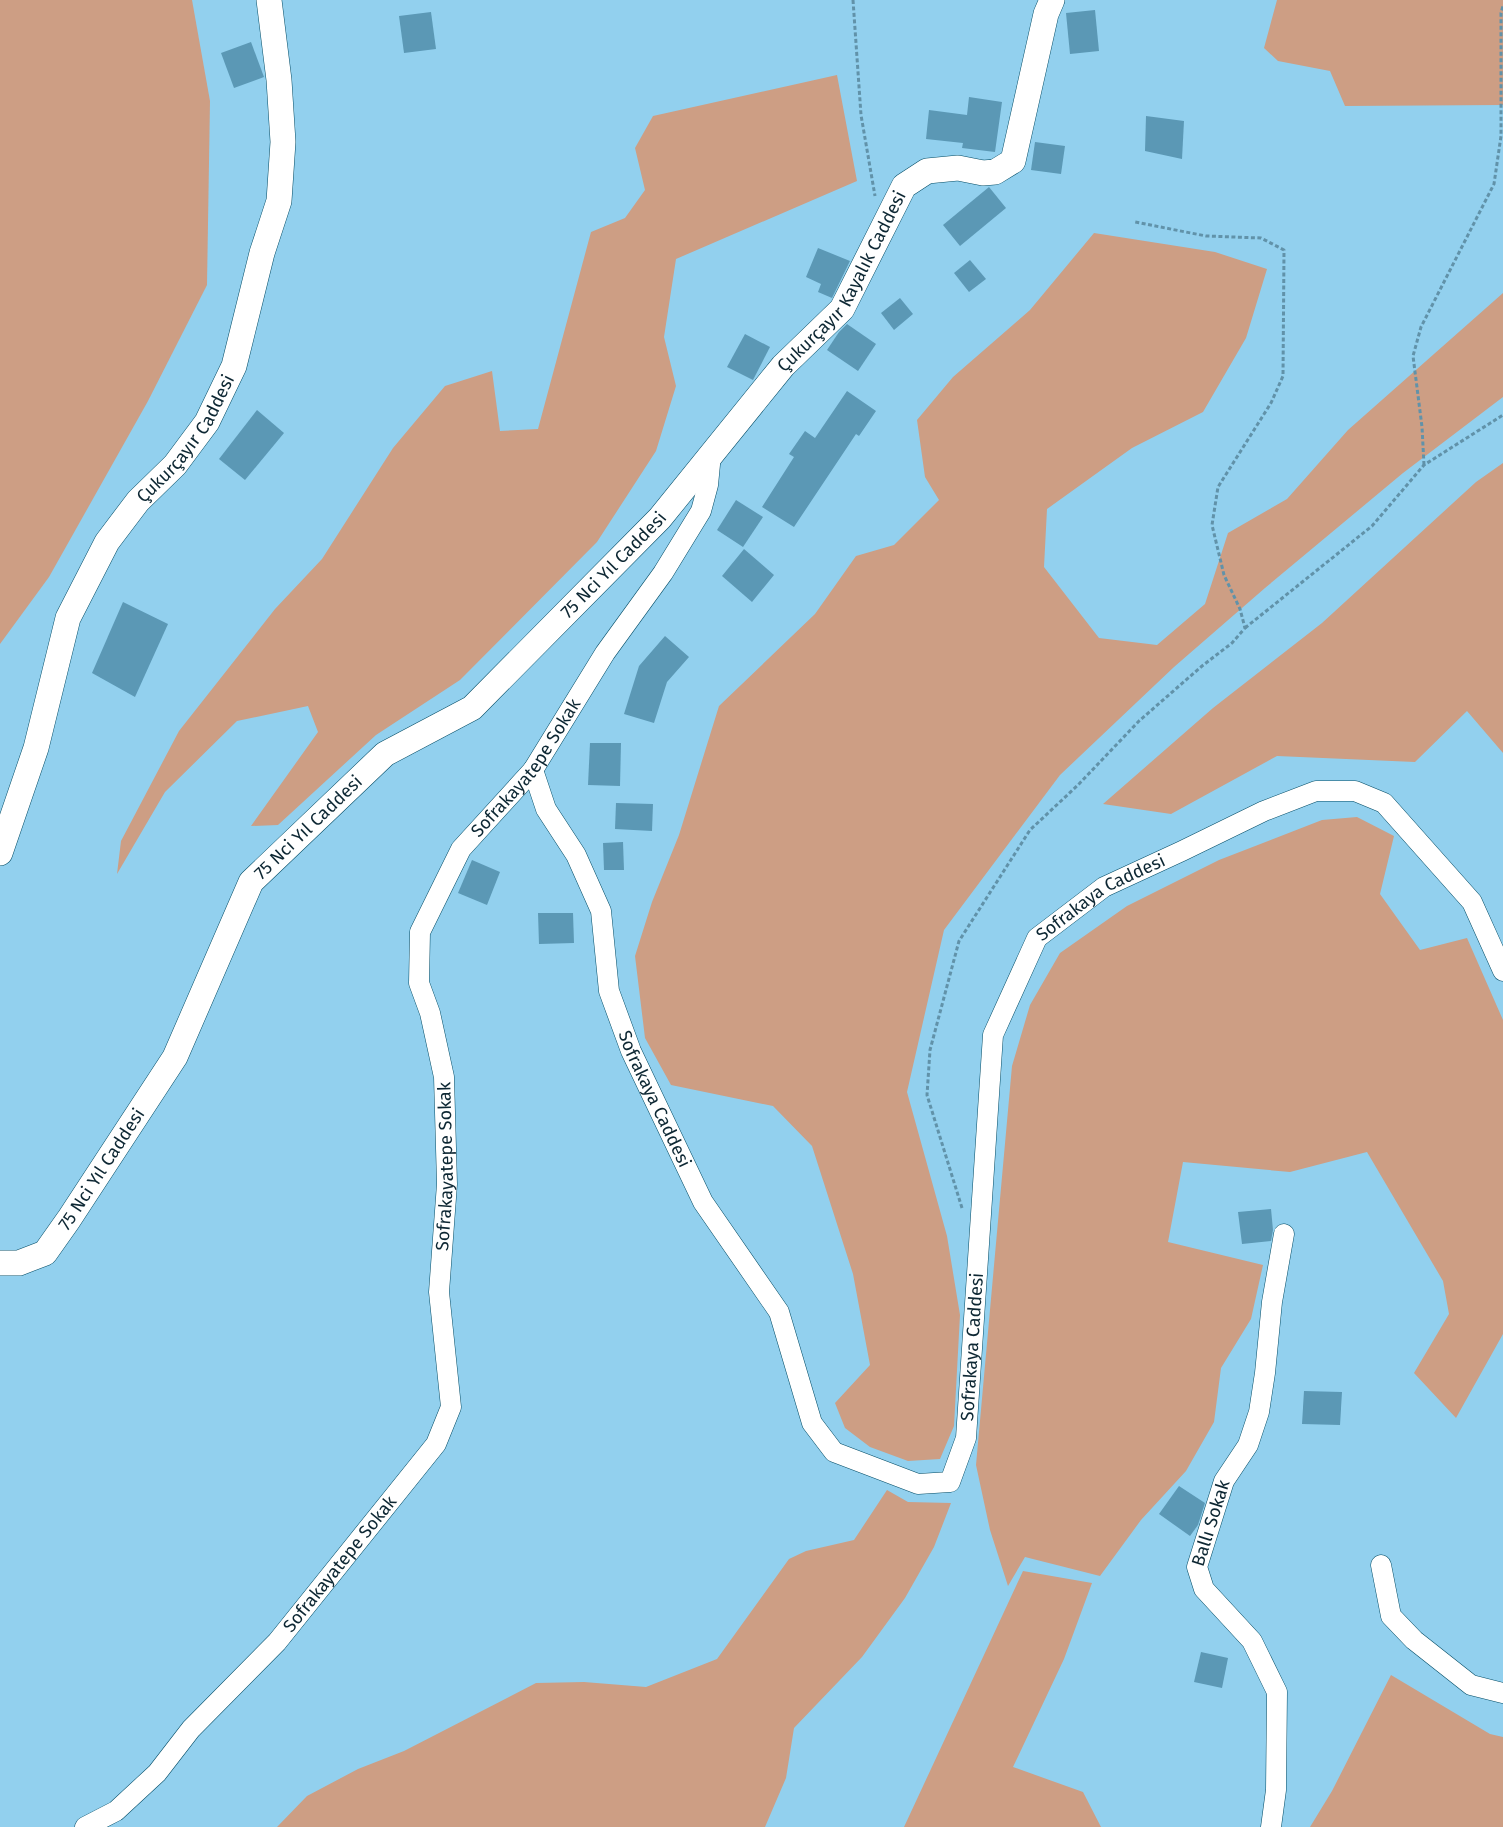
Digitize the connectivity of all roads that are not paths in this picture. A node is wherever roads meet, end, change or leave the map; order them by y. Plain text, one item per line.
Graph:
1 (269, 0) edge
2 (1052, 0) edge
3 (711, 454) junction
4 (533, 770) junction
5 (0, 853) edge
6 (1503, 971) edge
7 (1284, 1234) dead end
8 (0, 1263) edge
9 (1381, 1565) dead end
10 (1503, 1693) edge
11 (85, 1827) edge
12 (1271, 1827) edge

1 - 5 street, Çukurçayır Caddesi
2 - 3 street, Çukurçayır Kayalık Caddesi
3 - 4 street, Sofrakayatepe Sokak
3 - 8 street, 75 Nci Yıl Caddesi
4 - 6 street, Sofrakaya Caddesi
4 - 11 street, Sofrakayatepe Sokak
7 - 12 street, Ballı Sokak
9 - 10 street

